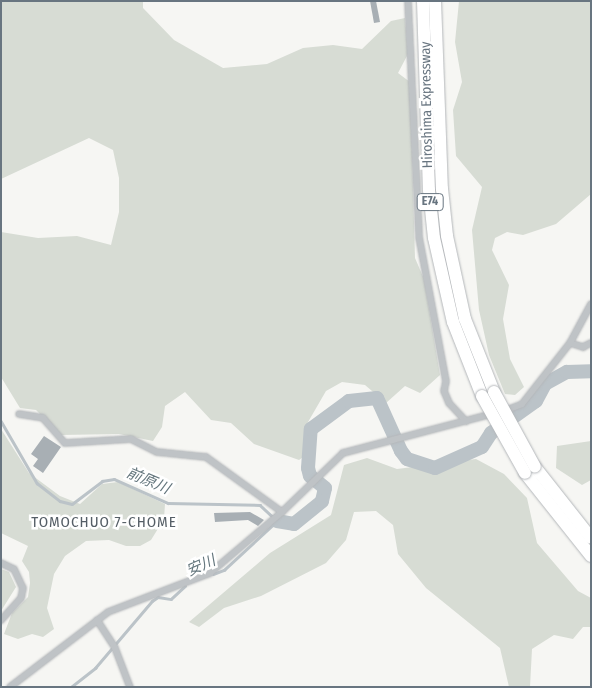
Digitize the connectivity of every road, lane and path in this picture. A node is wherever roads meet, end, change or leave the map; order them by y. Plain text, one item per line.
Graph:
1 (408, 1) edge
2 (423, 1) edge
3 (435, 1) edge
4 (591, 304) edge
5 (570, 343) junction
6 (591, 343) edge
7 (488, 394) junction
8 (19, 414) dead end
9 (466, 421) junction
10 (530, 470) junction
11 (282, 512) junction
12 (591, 538) edge
13 (591, 556) edge
14 (1, 563) edge
15 (1, 620) edge
16 (98, 620) junction
17 (10, 687) edge
18 (130, 687) edge

1 - 9 street
2 - 7 highway, Hiroshima Expressway / E74
3 - 7 highway, Hiroshima Expressway / E74
4 - 5 street
5 - 6 street
5 - 9 street
7 - 10 highway, Hiroshima Expressway / E74, bridge
8 - 11 street
9 - 11 street
10 - 12 highway, Hiroshima Expressway / E74
10 - 13 highway, Hiroshima Expressway / E74
11 - 16 street
14 - 15 street
16 - 17 street
16 - 18 street

